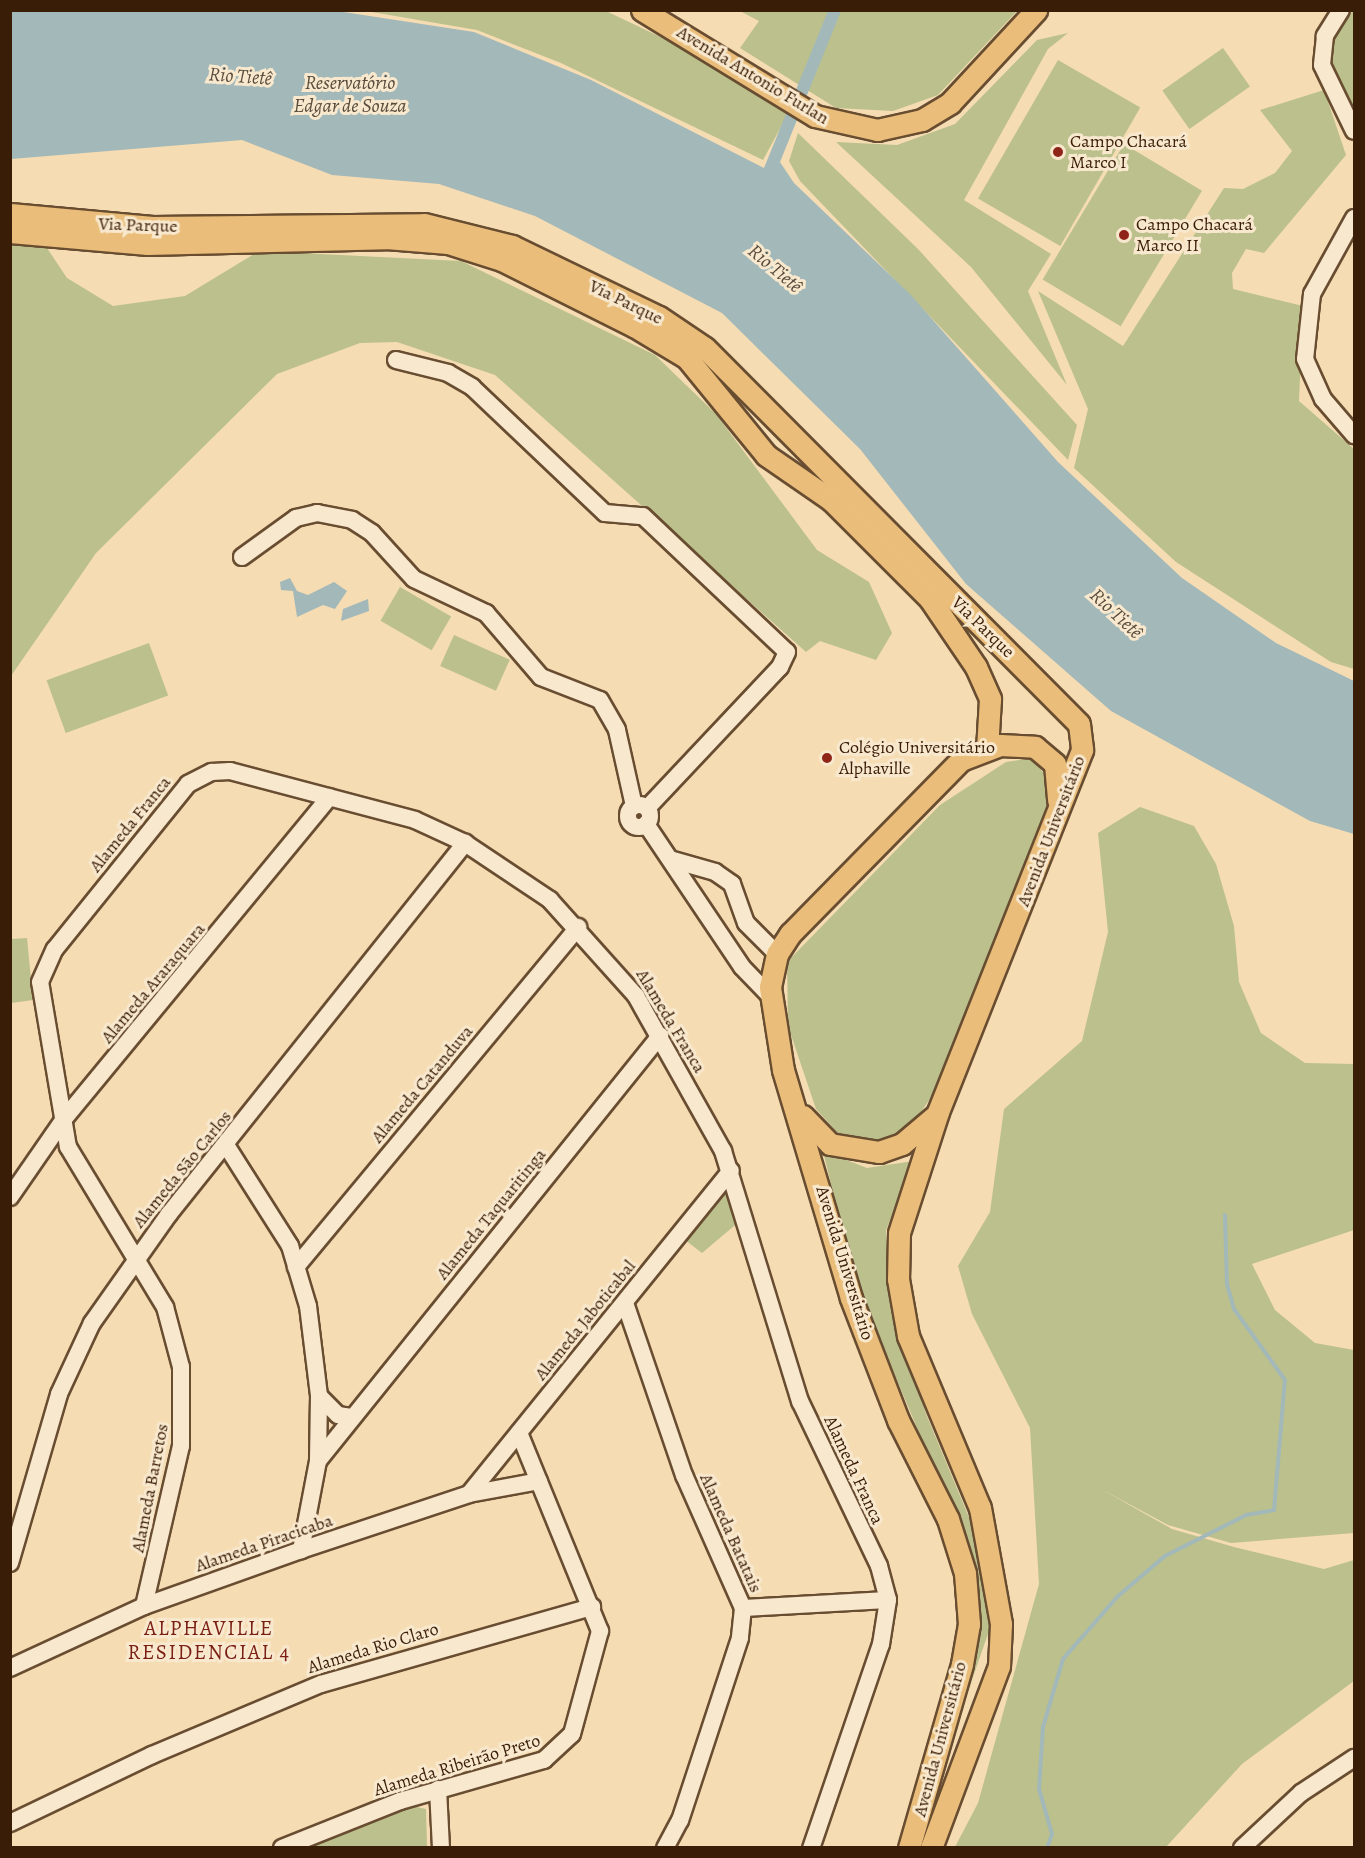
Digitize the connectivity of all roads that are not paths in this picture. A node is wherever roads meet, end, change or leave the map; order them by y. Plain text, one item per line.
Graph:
1 (642, 10) edge
2 (1036, 10) edge
3 (1341, 10) edge
4 (1354, 131) edge
5 (10, 214) edge
6 (1354, 218) edge
7 (10, 232) edge
8 (396, 360) dead end
9 (1354, 435) edge
10 (795, 436) junction
11 (766, 455) junction
12 (242, 557) dead end
13 (1083, 733) joint
14 (987, 749) junction
15 (329, 797) junction
16 (642, 813) junction
17 (1057, 814) junction
18 (465, 843) junction
19 (673, 860) junction
20 (578, 927) junction
21 (756, 937) junction
22 (777, 954) junction
23 (734, 956) junction
24 (770, 996) junction
25 (660, 1036) junction
26 (797, 1108) junction
27 (938, 1112) junction
28 (64, 1119) junction
29 (226, 1145) junction
30 (732, 1172) junction
31 (10, 1197) edge
32 (135, 1258) junction
33 (296, 1267) junction
34 (625, 1303) junction
35 (319, 1396) junction
36 (353, 1417) junction
37 (519, 1433) junction
38 (318, 1461) junction
39 (539, 1481) junction
40 (469, 1494) junction
41 (301, 1550) junction
42 (10, 1563) edge
43 (888, 1600) junction
44 (144, 1606) junction
45 (592, 1606) junction
46 (743, 1608) junction
47 (10, 1668) edge
48 (1354, 1758) edge
49 (438, 1789) junction
50 (925, 1801) junction
51 (10, 1823) edge
52 (936, 1842) edge
53 (282, 1848) edge
54 (441, 1848) edge
55 (665, 1848) edge
56 (811, 1848) edge
57 (904, 1848) edge
58 (909, 1848) edge
59 (1242, 1848) edge

1 - 2 main road, Avenida Antonio Furlan
3 - 4 street
5 - 10 main road, Via Parque
6 - 9 street
7 - 11 main road, Via Parque
8 - 16 street
10 - 11 main road
10 - 13 main road, Via Parque
11 - 14 main road, Via Parque
12 - 16 street
13 - 17 main road, Avenida Universitário
14 - 17 main road
14 - 22 main road
15 - 18 street, Alameda Franca
15 - 28 street, Alameda Araraquara
15 - 28 street, Alameda Franca
16 - 19 street
17 - 27 main road, Avenida Universitário
18 - 20 street, Alameda Franca
18 - 29 street, Alameda São Carlos
19 - 21 street
19 - 23 street
20 - 25 street, Alameda Franca
20 - 33 street, Alameda Catanduva
21 - 22 street
21 - 23 street
22 - 24 main road, Avenida Universitário
23 - 24 street
24 - 26 main road, Avenida Universitário
25 - 30 street, Alameda Franca
25 - 36 street, Alameda Taquaritinga
26 - 27 main road
26 - 50 main road, Avenida Universitário
27 - 52 main road, Avenida Universitário
28 - 31 street, Alameda Araraquara
28 - 32 street, Alameda Barretos
29 - 32 street, Alameda São Carlos
29 - 33 street
30 - 34 street, Alameda Jaboticabal
30 - 43 street, Alameda Franca
32 - 42 street, Alameda São Carlos
32 - 44 street, Alameda Barretos
33 - 35 street
34 - 37 street, Alameda Jaboticabal
34 - 46 street, Alameda Batatais
35 - 36 street
35 - 38 street
36 - 38 street, Alameda Taquaritinga
37 - 39 street, Alameda Ribeirão Preto
37 - 40 street, Alameda Jaboticabal
38 - 41 street
39 - 40 street, Alameda Piracicaba
39 - 45 street, Alameda Ribeirão Preto
40 - 41 street, Alameda Piracicaba
41 - 44 street, Alameda Piracicaba
43 - 46 street
43 - 56 street, Alameda Franca
44 - 47 street, Alameda Piracicaba
45 - 49 street, Alameda Ribeirão Preto
45 - 51 street, Alameda Rio Claro
46 - 55 street, Alameda Batatais
48 - 59 street
49 - 53 street, Alameda Ribeirão Preto
49 - 54 street
50 - 57 main road
50 - 58 main road, Avenida Universitário

